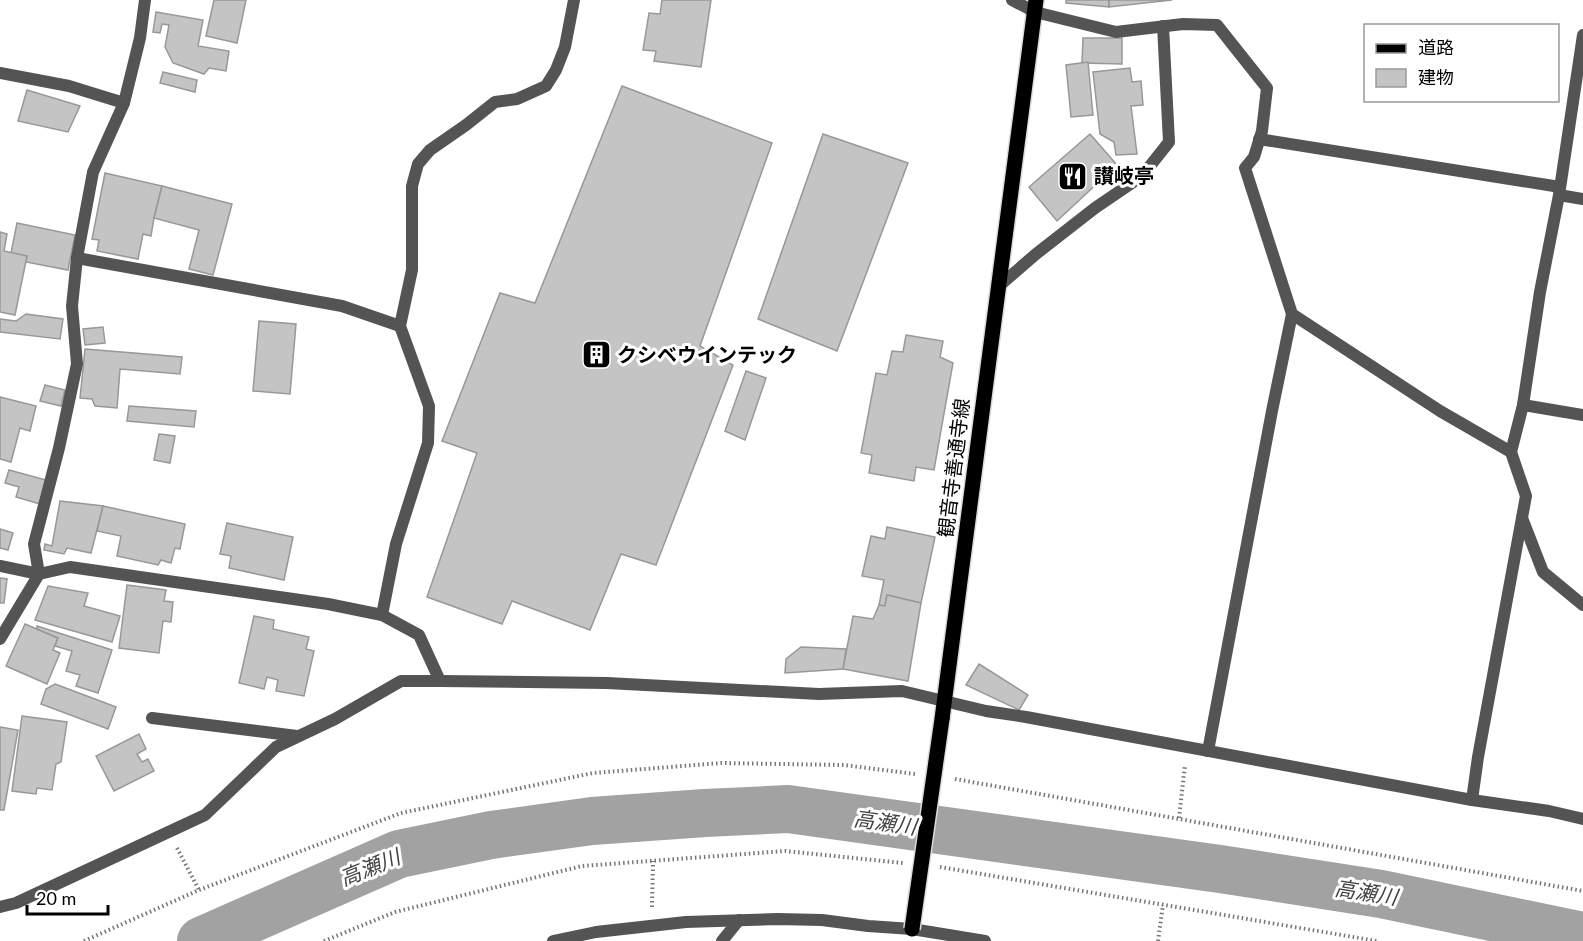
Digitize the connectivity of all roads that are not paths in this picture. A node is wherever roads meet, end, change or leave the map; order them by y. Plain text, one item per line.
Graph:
1 (145, 0) edge
2 (574, 0) edge
3 (1012, 0) edge
4 (1035, 6) edge
5 (1163, 26) junction
6 (1583, 35) edge
7 (0, 73) edge
8 (124, 103) junction
9 (1259, 139) junction
10 (1560, 191) junction
11 (1583, 199) edge
12 (77, 258) junction
13 (999, 286) junction
14 (1292, 314) junction
15 (400, 326) junction
16 (1523, 405) junction
17 (1583, 415) edge
18 (1511, 452) junction
19 (1522, 517) junction
20 (0, 566) edge
21 (39, 574) junction
22 (1583, 605) edge
23 (382, 615) junction
24 (0, 639) edge
25 (440, 681) junction
26 (945, 701) junction
27 (152, 718) dead end
28 (298, 736) junction
29 (1208, 751) junction
30 (1472, 801) junction
31 (1583, 819) edge
32 (0, 907) edge
33 (739, 920) junction
34 (911, 935) edge
35 (553, 941) edge
36 (722, 941) edge
37 (985, 941) edge

1 - 8 street
2 - 15 street
3 - 4 street
4 - 5 street
4 - 13 main road, 観音寺善通寺線
5 - 9 street
5 - 13 street
6 - 10 street
7 - 8 street
8 - 12 street
9 - 10 street
9 - 14 street
10 - 11 street
10 - 16 street
12 - 15 street
12 - 21 street
13 - 26 main road, 観音寺善通寺線
14 - 18 street
14 - 29 street
15 - 23 street
16 - 17 street
16 - 18 street
18 - 19 street
19 - 22 street
19 - 30 street
20 - 21 street
21 - 23 street
21 - 24 street
23 - 25 street
25 - 26 street
25 - 28 street
26 - 29 street
26 - 34 main road, 観音寺善通寺線, bridge
27 - 28 street
28 - 32 street
29 - 30 street
30 - 31 street
33 - 34 street
33 - 35 street
33 - 36 street
34 - 37 street

